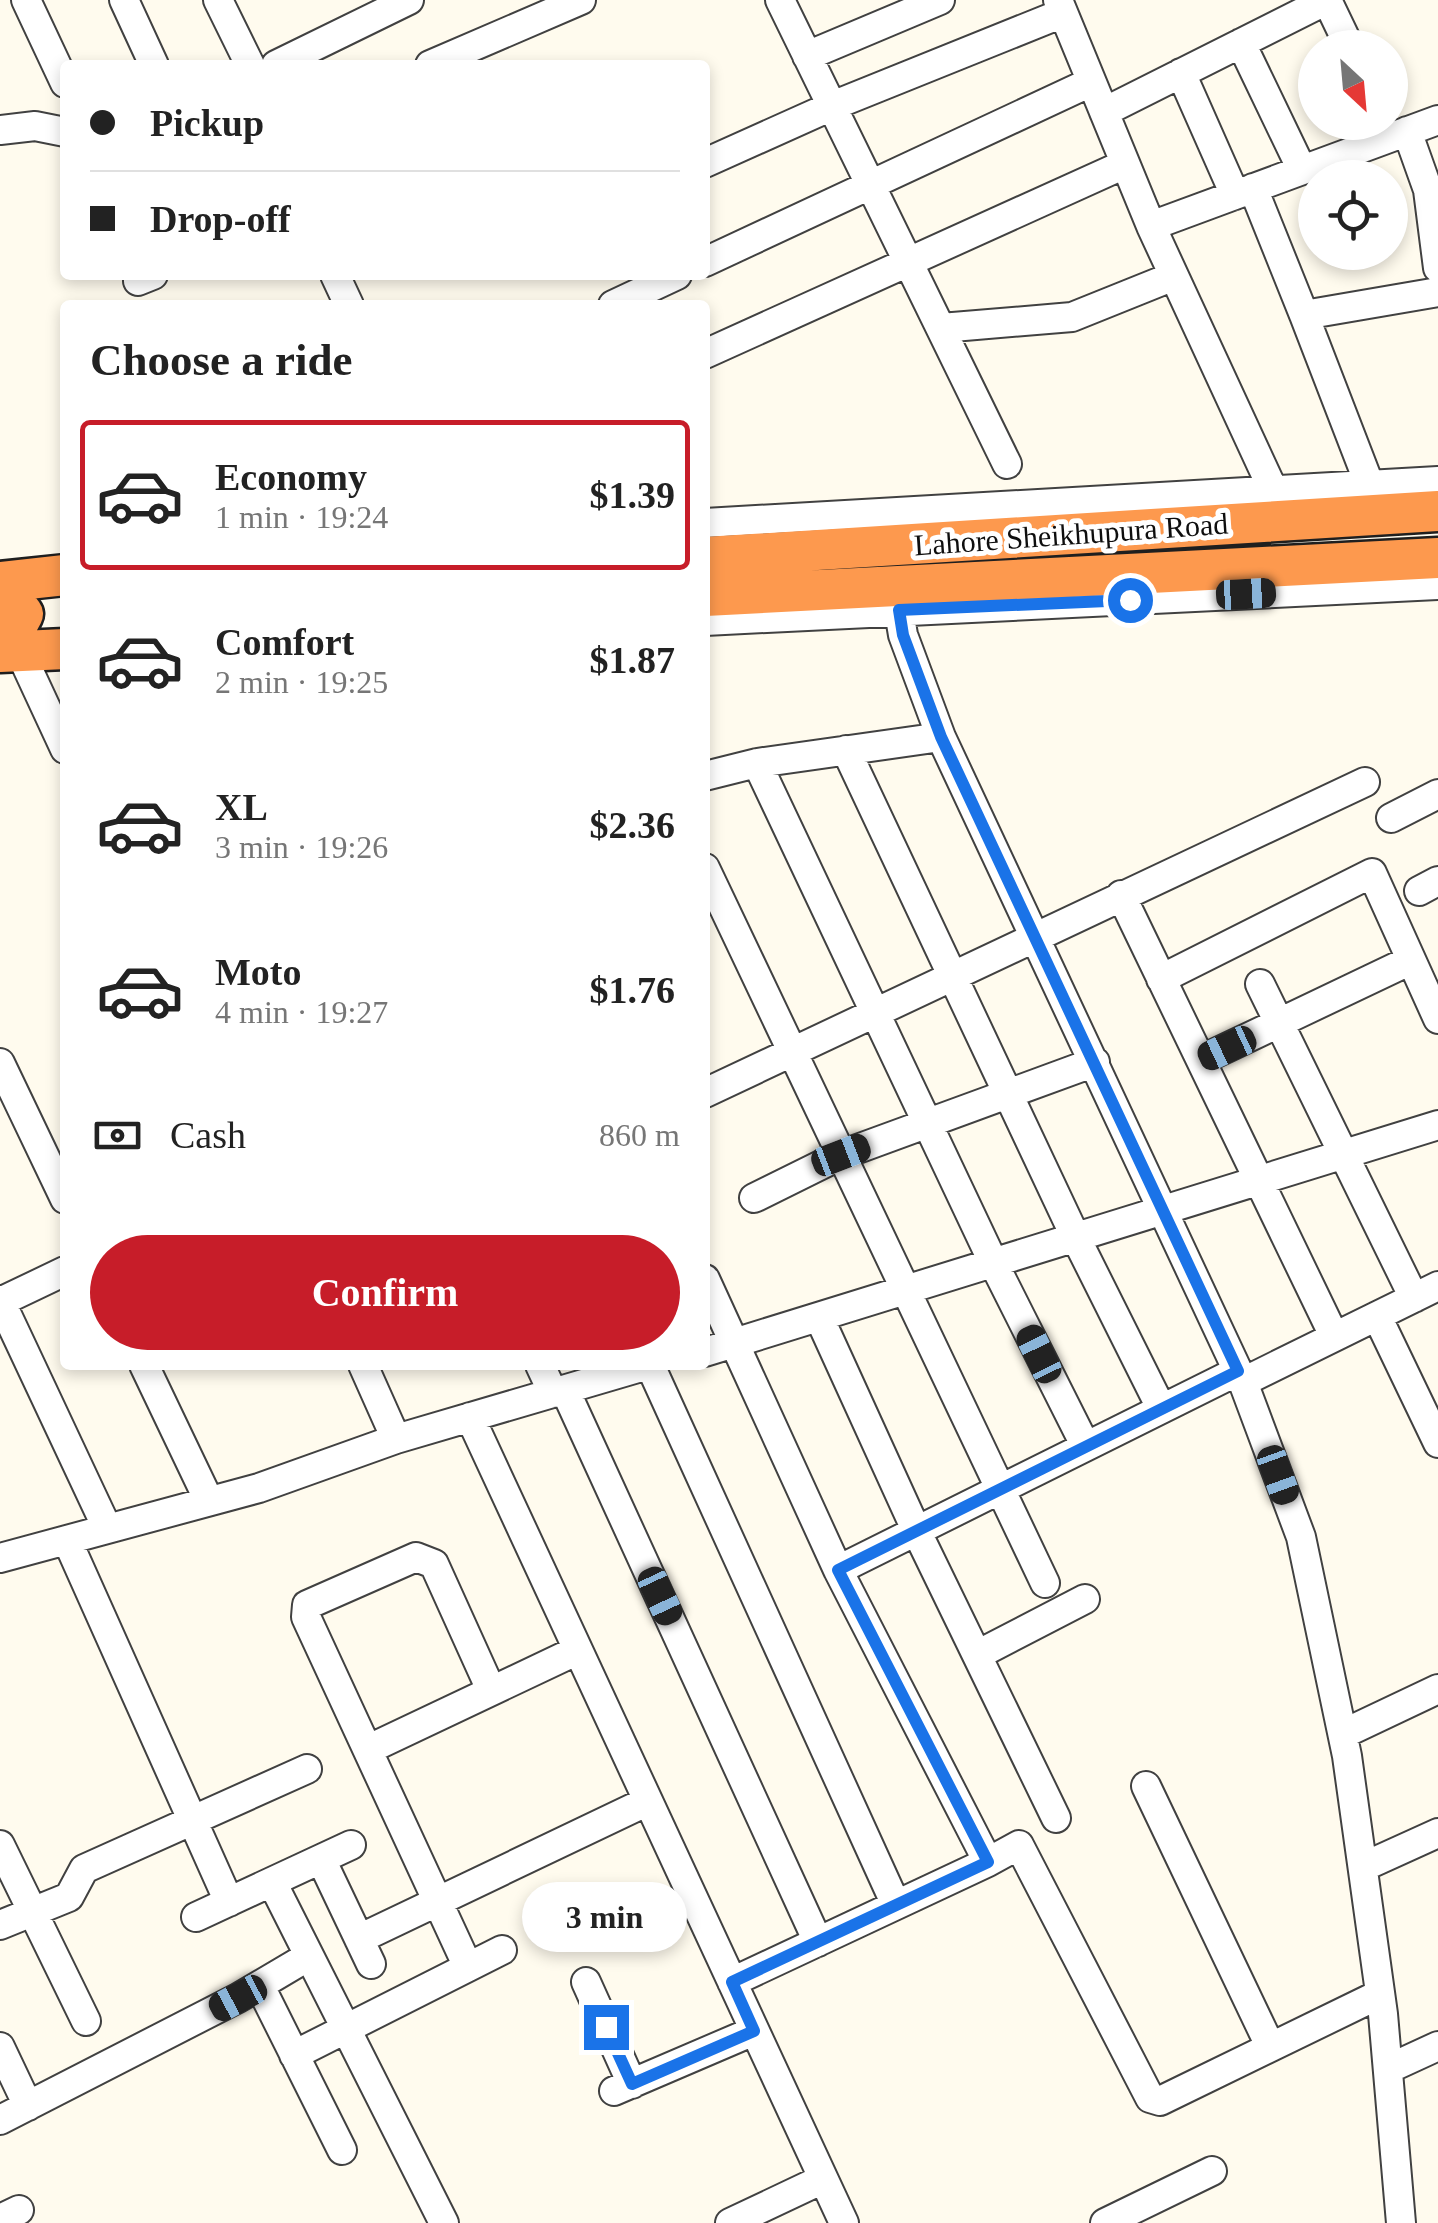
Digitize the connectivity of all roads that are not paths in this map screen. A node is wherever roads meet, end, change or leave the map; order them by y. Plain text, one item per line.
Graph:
1 (26, 0) edge
2 (124, 0) edge
3 (218, 0) edge
4 (409, 0) edge
5 (582, 0) edge
6 (780, 0) edge
7 (940, 0) edge
8 (1327, 0) edge
9 (1060, 6) edge
10 (1341, 30) edge
11 (1241, 43) junction
12 (807, 56) junction
13 (152, 60) edge
14 (248, 60) edge
15 (286, 60) edge
16 (442, 60) edge
17 (60, 72) edge
18 (1181, 73) junction
19 (1092, 82) junction
20 (832, 106) junction
21 (1104, 112) junction
22 (1438, 120) edge
23 (1408, 127) edge
24 (0, 130) edge
25 (60, 131) edge
26 (1372, 140) edge
27 (1401, 140) edge
28 (1326, 160) edge
29 (710, 161) edge
30 (1298, 162) edge
31 (1125, 164) junction
32 (1298, 172) edge
33 (870, 184) junction
34 (1244, 192) junction
35 (1151, 226) junction
36 (710, 260) edge
37 (908, 262) junction
38 (1438, 268) edge
39 (1174, 276) junction
40 (666, 280) edge
41 (1438, 292) edge
42 (624, 300) edge
43 (1304, 315) junction
44 (941, 328) junction
45 (710, 352) edge
46 (1007, 464) dead end
47 (1438, 481) edge
48 (1370, 486) junction
49 (1274, 492) junction
50 (1438, 510) edge
51 (710, 523) edge
52 (710, 557) edge
53 (1438, 558) edge
54 (60, 576) edge
55 (0, 582) edge
56 (1438, 585) edge
57 (710, 596) edge
58 (0, 598) edge
59 (899, 610) junction
60 (710, 621) edge
61 (7, 646) edge
62 (60, 648) edge
63 (941, 737) junction
64 (60, 740) edge
65 (846, 750) junction
66 (757, 763) junction
67 (710, 775) edge
68 (1365, 782) dead end
69 (1438, 794) edge
70 (1391, 818) dead end
71 (710, 879) edge
72 (1121, 895) junction
73 (1036, 935) junction
74 (1411, 960) junction
75 (951, 976) junction
76 (1161, 979) junction
77 (1260, 984) dead end
78 (875, 1010) junction
79 (1438, 1020) edge
80 (1278, 1023) junction
81 (791, 1052) junction
82 (1201, 1060) junction
83 (1095, 1062) junction
84 (0, 1063) edge
85 (710, 1082) edge
86 (1006, 1092) junction
87 (928, 1122) junction
88 (1437, 1128) edge
89 (841, 1155) junction
90 (1343, 1155) junction
91 (1259, 1182) junction
92 (60, 1189) edge
93 (754, 1198) dead end
94 (1163, 1209) junction
95 (1074, 1234) junction
96 (993, 1262) junction
97 (60, 1273) edge
98 (906, 1289) junction
99 (710, 1290) edge
100 (1426, 1292) edge
101 (0, 1301) edge
102 (1376, 1316) junction
103 (818, 1317) junction
104 (1334, 1336) junction
105 (736, 1344) junction
106 (710, 1351) edge
107 (146, 1370) edge
108 (365, 1370) edge
109 (544, 1370) edge
110 (630, 1370) edge
111 (649, 1370) edge
112 (1240, 1377) junction
113 (559, 1391) junction
114 (1161, 1408) junction
115 (470, 1418) junction
116 (396, 1439) junction
117 (1438, 1444) edge
118 (1085, 1445) junction
119 (999, 1488) junction
120 (210, 1500) junction
121 (107, 1528) junction
122 (917, 1532) junction
123 (66, 1540) junction
124 (0, 1558) edge
125 (838, 1570) junction
126 (1044, 1582) dead end
127 (1085, 1599) dead end
128 (578, 1650) junction
129 (978, 1655) junction
130 (1438, 1689) edge
131 (491, 1690) junction
132 (1342, 1734) junction
133 (369, 1749) junction
134 (307, 1769) dead end
135 (1146, 1786) dead end
136 (648, 1801) junction
137 (1056, 1818) dead end
138 (192, 1820) junction
139 (1438, 1833) edge
140 (0, 1844) edge
141 (351, 1845) dead end
142 (321, 1859) junction
143 (988, 1862) junction
144 (1363, 1867) junction
145 (272, 1882) junction
146 (439, 1901) junction
147 (229, 1902) junction
148 (896, 1905) junction
149 (32, 1913) junction
150 (196, 1917) dead end
151 (0, 1925) edge
152 (818, 1942) junction
153 (502, 1950) dead end
154 (309, 1956) junction
155 (468, 1966) junction
156 (586, 1982) dead end
157 (732, 1982) junction
158 (260, 1986) junction
159 (1380, 1994) junction
160 (86, 2021) dead end
161 (346, 2028) junction
162 (754, 2031) junction
163 (1270, 2046) junction
164 (1438, 2046) edge
165 (0, 2047) edge
166 (294, 2055) junction
167 (1388, 2069) junction
168 (28, 2106) junction
169 (0, 2120) edge
170 (342, 2150) dead end
171 (1212, 2171) dead end
172 (823, 2179) junction
173 (444, 2223) edge
174 (730, 2223) edge
175 (844, 2223) edge
176 (1106, 2223) edge
177 (1401, 2223) edge

1 - 17 street
2 - 13 street
3 - 14 street
4 - 15 street
5 - 16 street
6 - 12 street
7 - 12 street
8 - 10 street
8 - 11 street
9 - 19 street
9 - 20 street
11 - 18 street
11 - 30 street
12 - 20 street
18 - 21 street
18 - 34 street
19 - 21 street
19 - 33 street
20 - 29 street
20 - 33 street
21 - 31 street
22 - 23 street
24 - 25 street
26 - 28 street
27 - 38 street
31 - 35 street
31 - 37 street
32 - 34 street
33 - 36 street
33 - 37 street
34 - 35 street
34 - 43 street
35 - 39 street
37 - 44 street
37 - 45 street
39 - 44 street
39 - 49 street
40 - 42 street
41 - 43 street
43 - 48 street
44 - 46 street
47 - 48 street
48 - 49 street
49 - 51 street
50 - 52 highway, Lahore Sheikhupura Road
53 - 57 highway, Lahore Sheikhupura Road
54 - 55 highway
56 - 59 street
58 - 61 highway
59 - 60 street
59 - 63 street
61 - 62 highway
61 - 64 street
63 - 65 street
63 - 73 street
65 - 66 street
65 - 75 street
66 - 67 street
66 - 78 street
68 - 72 street
69 - 70 street
71 - 81 street
72 - 73 street
72 - 76 street
73 - 75 street
73 - 83 street
74 - 76 street
74 - 79 street
74 - 80 street
75 - 78 street
75 - 86 street
76 - 82 street
77 - 80 street
78 - 81 street
78 - 87 street
80 - 82 street
80 - 90 street
81 - 85 street
81 - 89 street
82 - 91 street
83 - 86 street
83 - 94 street
84 - 92 street
86 - 87 street
86 - 95 street
87 - 89 street
87 - 96 street
88 - 90 street
89 - 93 street
89 - 98 street
90 - 91 street
90 - 100 street
91 - 94 street
91 - 104 street
94 - 95 street
94 - 112 street
95 - 96 street
95 - 114 street
96 - 98 street
96 - 118 street
97 - 101 street
98 - 103 street
98 - 119 street
99 - 105 street
100 - 102 street
101 - 121 street
102 - 104 street
102 - 117 street
103 - 105 street
103 - 122 street
104 - 112 street
105 - 106 street
105 - 125 street
107 - 120 street
108 - 116 street
109 - 113 street
110 - 113 street
111 - 148 street
112 - 114 street
112 - 132 street
113 - 115 street
113 - 152 street
114 - 118 street
115 - 116 street
115 - 128 street
116 - 120 street
118 - 119 street
119 - 122 street
119 - 126 street
120 - 121 street
121 - 123 street
122 - 125 street
122 - 129 street
123 - 124 street
123 - 138 street
125 - 143 street
127 - 129 street
128 - 131 street
128 - 136 street
129 - 137 street
130 - 132 street
131 - 133 street
131 - 133 street
132 - 144 street
133 - 146 street
134 - 138 street
135 - 163 street
136 - 146 street
136 - 157 street
138 - 147 street
138 - 149 street
139 - 144 street
140 - 149 street
141 - 142 street
142 - 145 street
142 - 146 street
143 - 148 street
143 - 163 street
144 - 159 street
145 - 147 street
145 - 154 street
146 - 155 street
147 - 150 street
148 - 152 street
149 - 151 street
149 - 160 street
152 - 157 street
153 - 155 street
154 - 158 street
154 - 161 street
155 - 161 street
156 - 162 street
157 - 162 street
158 - 166 street
158 - 168 street
159 - 163 street
159 - 167 street
161 - 166 street
161 - 173 street
162 - 172 street
164 - 167 street
165 - 168 street
166 - 170 street
167 - 177 street
168 - 169 street
171 - 176 street
172 - 174 street
172 - 175 street

